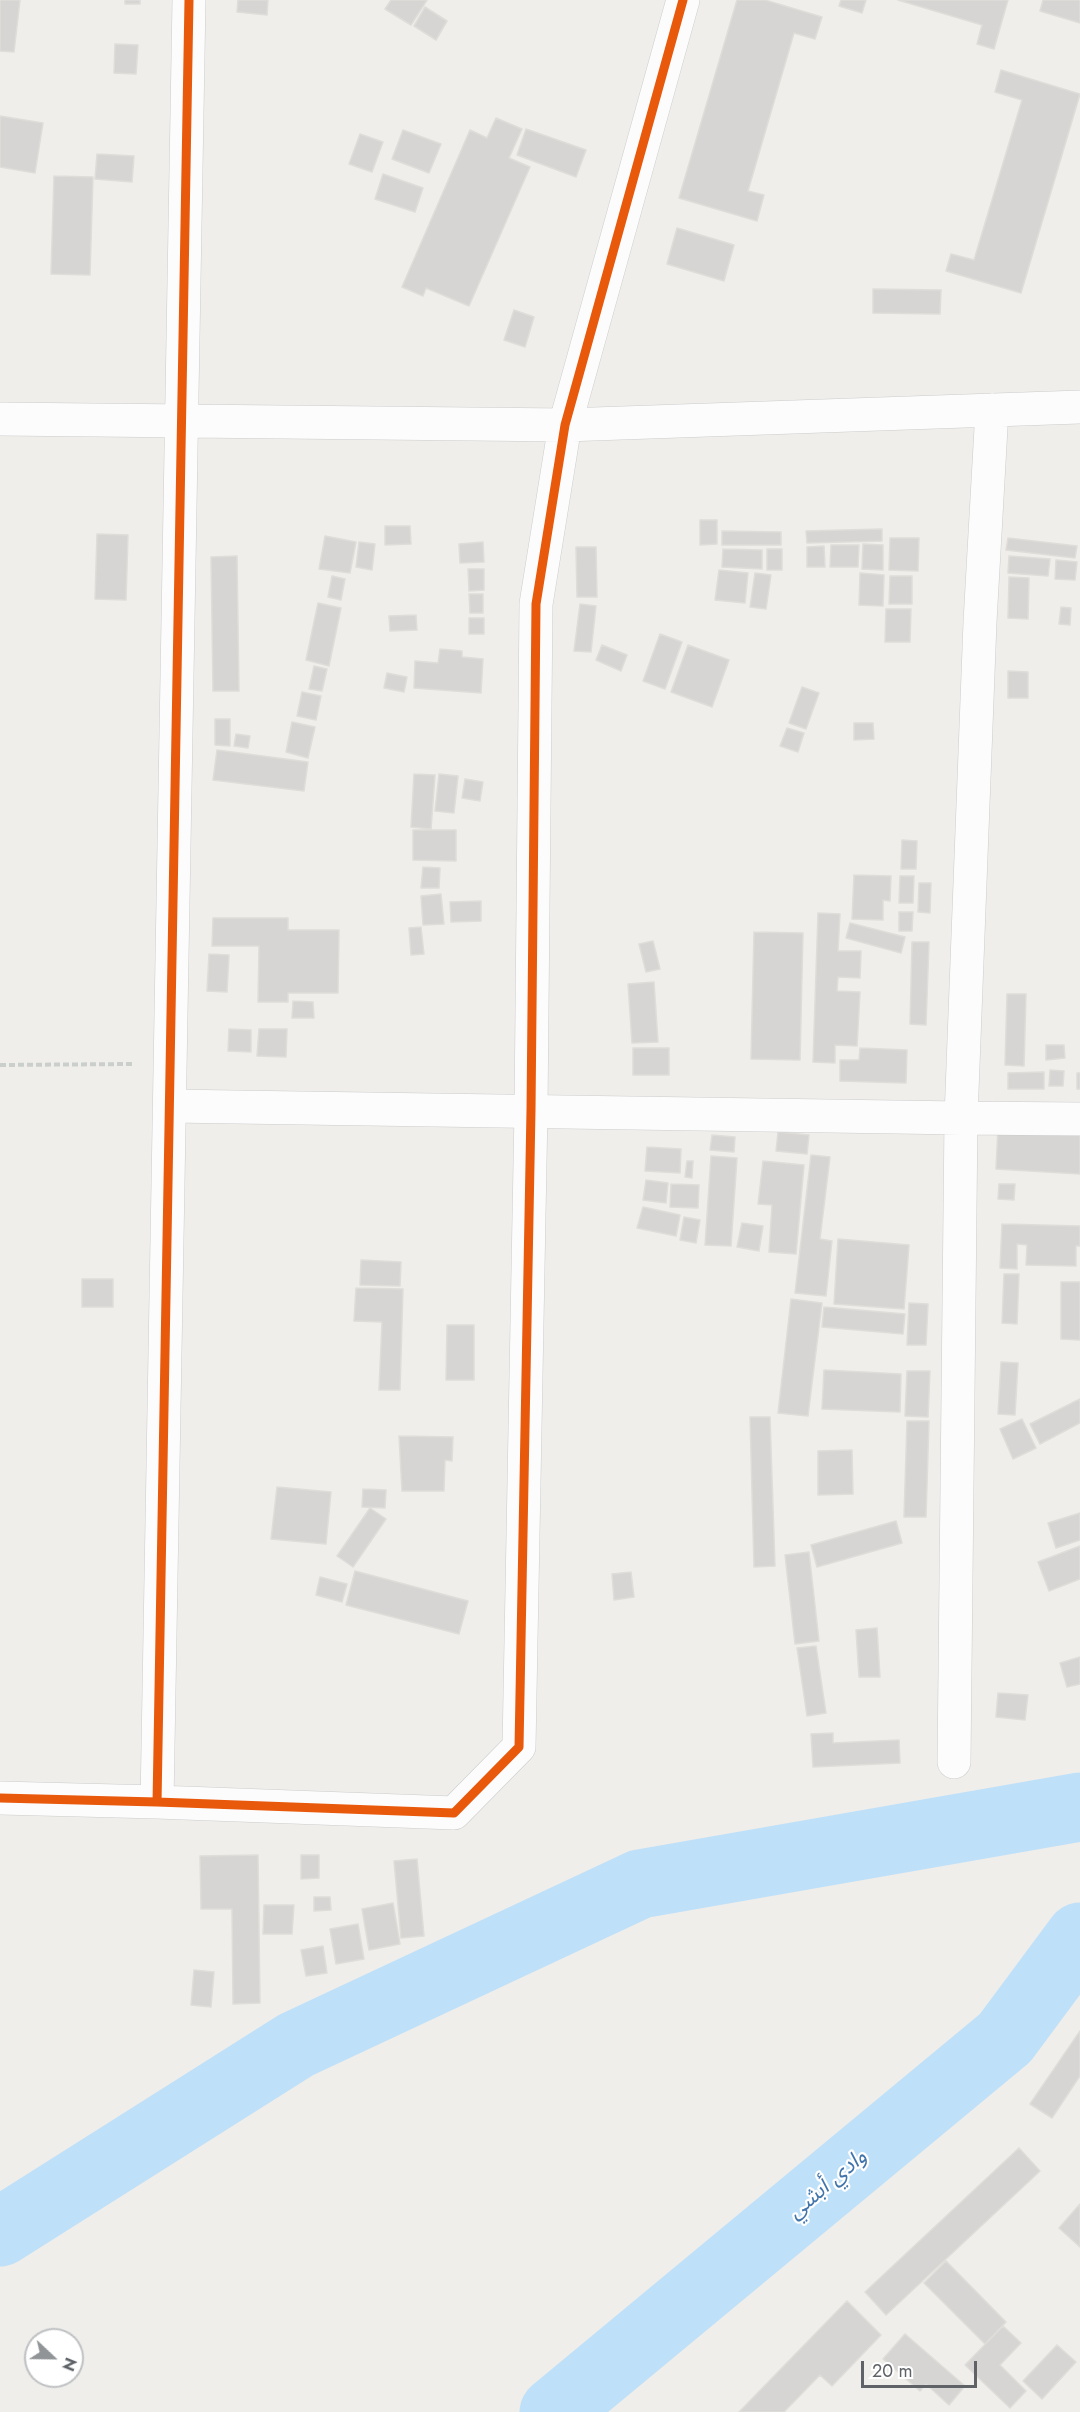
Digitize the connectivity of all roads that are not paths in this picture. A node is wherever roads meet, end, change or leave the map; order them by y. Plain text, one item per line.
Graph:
1 (189, 0) edge
2 (682, 0) edge
3 (1080, 407) edge
4 (992, 410) junction
5 (0, 419) edge
6 (180, 422) junction
7 (565, 425) junction
8 (171, 1106) junction
9 (531, 1110) junction
10 (961, 1118) junction
11 (1080, 1119) edge
12 (954, 1762) dead end
13 (0, 1798) edge
14 (158, 1802) junction

1 - 6 street
2 - 7 street
3 - 4 street
4 - 7 street
4 - 10 street
5 - 6 street
6 - 7 street
6 - 8 street
7 - 9 street
8 - 9 street
8 - 14 street
9 - 10 street
9 - 14 street
10 - 11 street
10 - 12 street
13 - 14 street

